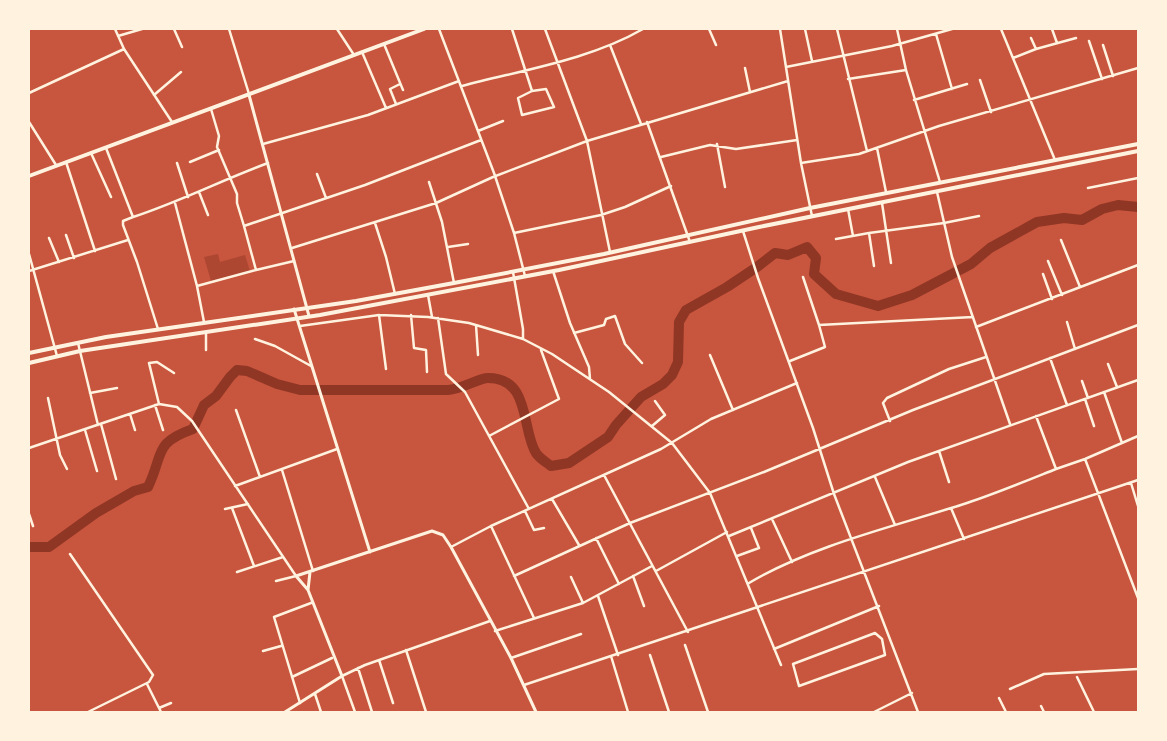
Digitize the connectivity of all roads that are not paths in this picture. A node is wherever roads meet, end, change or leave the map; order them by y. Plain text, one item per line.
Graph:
1 (115, 29) edge
2 (142, 29) edge
3 (174, 29) edge
4 (229, 29) edge
5 (337, 29) edge
6 (424, 29) edge
7 (439, 29) edge
8 (512, 29) edge
9 (545, 29) edge
10 (644, 29) edge
11 (710, 29) edge
12 (780, 29) edge
13 (805, 29) edge
14 (837, 29) edge
15 (896, 29) edge
16 (952, 29) edge
17 (1001, 29) edge
18 (1052, 29) edge
19 (936, 34) junction
20 (118, 36) junction
21 (1031, 38) dead end
22 (1076, 38) dead end
23 (1089, 41) dead end
24 (1057, 43) junction
25 (384, 44) junction
26 (900, 44) junction
27 (610, 45) junction
28 (716, 45) dead end
29 (1103, 45) dead end
30 (182, 47) dead end
31 (124, 49) junction
32 (1036, 49) junction
33 (362, 52) junction
34 (354, 55) junction
35 (844, 56) junction
36 (1013, 58) junction
37 (812, 61) junction
38 (557, 62) junction
39 (786, 66) junction
40 (745, 68) dead end
41 (1138, 68) edge
42 (524, 69) junction
43 (906, 70) junction
44 (181, 72) dead end
45 (1113, 76) junction
46 (848, 79) junction
47 (1102, 79) junction
48 (459, 80) junction
49 (980, 80) dead end
50 (788, 81) junction
51 (400, 84) junction
52 (967, 84) dead end
53 (462, 86) junction
54 (403, 90) dead end
55 (952, 90) junction
56 (532, 91) junction
57 (750, 92) junction
58 (29, 93) edge
59 (154, 95) junction
60 (249, 95) junction
61 (914, 100) junction
62 (1031, 101) junction
63 (396, 104) junction
64 (211, 108) junction
65 (386, 108) junction
66 (991, 112) junction
67 (503, 121) dead end
68 (29, 122) edge
69 (172, 122) junction
70 (647, 122) junction
71 (642, 124) junction
72 (478, 131) junction
73 (924, 131) junction
74 (481, 140) junction
75 (586, 140) junction
76 (797, 140) junction
77 (263, 144) junction
78 (717, 144) junction
79 (1138, 144) edge
80 (106, 147) junction
81 (877, 148) junction
82 (219, 150) junction
83 (1138, 151) edge
84 (866, 152) junction
85 (91, 153) junction
86 (661, 157) junction
87 (1056, 160) junction
88 (66, 162) junction
89 (190, 162) dead end
90 (177, 163) dead end
91 (800, 163) junction
92 (268, 164) junction
93 (56, 165) junction
94 (1020, 168) junction
95 (317, 174) dead end
96 (1022, 175) junction
97 (29, 176) edge
98 (495, 176) junction
99 (231, 177) junction
100 (1138, 178) edge
101 (429, 182) dead end
102 (941, 183) junction
103 (671, 186) junction
104 (725, 187) dead end
105 (1088, 188) dead end
106 (199, 192) junction
107 (937, 192) junction
108 (886, 194) junction
109 (111, 197) dead end
110 (188, 197) junction
111 (326, 198) junction
112 (882, 202) junction
113 (175, 203) junction
114 (436, 203) junction
115 (810, 208) junction
116 (848, 209) junction
117 (281, 212) junction
118 (208, 215) dead end
119 (601, 215) junction
120 (812, 216) junction
121 (979, 216) dead end
122 (133, 217) junction
123 (375, 223) junction
124 (944, 223) junction
125 (244, 226) junction
126 (886, 230) junction
127 (743, 231) junction
128 (514, 233) junction
129 (869, 233) junction
130 (66, 235) dead end
131 (688, 236) junction
132 (853, 236) junction
133 (49, 238) dead end
134 (128, 240) junction
135 (836, 240) dead end
136 (1061, 240) dead end
137 (690, 243) junction
138 (468, 244) dead end
139 (292, 248) junction
140 (448, 248) junction
141 (95, 251) junction
142 (610, 253) junction
143 (29, 254) edge
144 (74, 258) junction
145 (295, 260) junction
146 (1048, 261) dead end
147 (59, 262) junction
148 (891, 263) dead end
149 (874, 266) dead end
150 (1138, 266) edge
151 (524, 269) junction
152 (34, 270) junction
153 (256, 270) junction
154 (29, 271) edge
155 (512, 271) junction
156 (553, 272) junction
157 (1043, 274) dead end
158 (525, 276) junction
159 (804, 277) dead end
160 (514, 279) junction
161 (454, 283) junction
162 (198, 286) junction
163 (1080, 287) junction
164 (395, 294) junction
165 (428, 295) junction
166 (1062, 295) junction
167 (1052, 299) junction
168 (308, 308) junction
169 (294, 309) junction
170 (379, 315) junction
171 (411, 315) junction
172 (309, 316) junction
173 (432, 317) junction
174 (973, 317) junction
175 (296, 318) junction
176 (438, 318) junction
177 (1067, 322) dead end
178 (204, 323) junction
179 (476, 325) junction
180 (819, 325) junction
181 (1138, 325) edge
182 (298, 327) junction
183 (976, 327) junction
184 (158, 329) junction
185 (206, 331) junction
186 (574, 333) junction
187 (255, 339) dead end
188 (523, 339) junction
189 (78, 342) junction
190 (55, 347) junction
191 (541, 348) junction
192 (1074, 349) junction
193 (206, 350) dead end
194 (80, 351) junction
195 (29, 353) edge
196 (478, 355) dead end
197 (710, 355) dead end
198 (57, 356) junction
199 (986, 357) junction
200 (1050, 358) junction
201 (790, 361) junction
202 (29, 363) edge
203 (642, 363) dead end
204 (1108, 364) dead end
205 (311, 366) junction
206 (386, 369) dead end
207 (427, 372) dead end
208 (174, 373) dead end
209 (590, 379) junction
210 (994, 380) junction
211 (1138, 380) edge
212 (1082, 381) dead end
213 (797, 383) junction
214 (1117, 387) junction
215 (117, 388) dead end
216 (1104, 392) junction
217 (90, 393) junction
218 (48, 398) dead end
219 (1086, 398) junction
220 (655, 401) dead end
221 (159, 404) junction
222 (155, 405) junction
223 (1067, 405) junction
224 (236, 410) dead end
225 (733, 410) junction
226 (130, 414) junction
227 (1036, 416) junction
228 (890, 420) junction
229 (100, 424) junction
230 (1010, 424) junction
231 (652, 426) junction
232 (1094, 426) dead end
233 (85, 430) junction
234 (135, 430) dead end
235 (163, 430) dead end
236 (489, 436) junction
237 (1138, 436) edge
238 (56, 439) junction
239 (672, 443) junction
240 (1122, 443) junction
241 (29, 447) edge
242 (337, 449) junction
243 (820, 449) junction
244 (939, 451) junction
245 (1086, 459) junction
246 (67, 469) dead end
247 (1056, 469) junction
248 (282, 470) junction
249 (96, 471) dead end
250 (604, 475) junction
251 (875, 476) junction
252 (260, 477) junction
253 (116, 479) dead end
254 (1138, 480) edge
255 (949, 482) dead end
256 (1131, 483) junction
257 (235, 486) junction
258 (710, 492) junction
259 (834, 494) junction
260 (1099, 494) junction
261 (552, 498) junction
262 (248, 504) junction
263 (1138, 506) edge
264 (232, 508) junction
265 (951, 508) junction
266 (529, 509) junction
267 (225, 510) dead end
268 (525, 511) junction
269 (29, 514) edge
270 (772, 519) junction
271 (630, 523) junction
272 (895, 524) junction
273 (33, 526) dead end
274 (491, 526) junction
275 (544, 528) dead end
276 (751, 528) junction
277 (727, 532) junction
278 (729, 536) junction
279 (596, 538) junction
280 (853, 539) junction
281 (964, 539) junction
282 (579, 545) junction
283 (451, 547) junction
284 (370, 552) junction
285 (70, 554) dead end
286 (737, 556) junction
287 (283, 557) junction
288 (792, 562) junction
289 (254, 566) junction
290 (652, 566) junction
291 (312, 571) junction
292 (655, 571) junction
293 (237, 572) dead end
294 (866, 572) junction
295 (296, 576) junction
296 (514, 576) junction
297 (633, 576) junction
298 (571, 577) dead end
299 (276, 581) dead end
300 (619, 584) junction
301 (748, 584) junction
302 (1138, 584) edge
303 (1134, 585) junction
304 (308, 590) junction
305 (598, 596) junction
306 (1138, 598) edge
307 (311, 603) junction
308 (583, 603) junction
309 (644, 606) dead end
310 (879, 606) junction
311 (759, 608) junction
312 (534, 618) junction
313 (490, 621) junction
314 (495, 631) junction
315 (688, 632) junction
316 (581, 634) dead end
317 (892, 642) junction
318 (685, 645) dead end
319 (884, 645) junction
320 (281, 646) junction
321 (774, 649) junction
322 (406, 650) junction
323 (263, 651) dead end
324 (618, 654) junction
325 (650, 655) dead end
326 (611, 656) junction
327 (332, 658) junction
328 (510, 658) junction
329 (379, 660) junction
330 (781, 665) dead end
331 (358, 668) junction
332 (1138, 669) edge
333 (342, 676) junction
334 (1077, 677) dead end
335 (292, 678) junction
336 (146, 684) junction
337 (524, 685) junction
338 (1010, 689) dead end
339 (912, 693) junction
340 (315, 694) junction
341 (999, 698) dead end
342 (171, 703) dead end
343 (300, 703) junction
344 (393, 703) dead end
345 (1040, 706) dead end
346 (159, 708) junction
347 (88, 712) edge
348 (161, 712) edge
349 (286, 712) edge
350 (321, 712) edge
351 (355, 712) edge
352 (372, 712) edge
353 (426, 712) edge
354 (536, 712) edge
355 (628, 712) edge
356 (669, 712) edge
357 (708, 712) edge
358 (874, 712) edge
359 (918, 712) edge
360 (1006, 712) edge
361 (1044, 712) edge
362 (1094, 712) edge

1 - 20 street
2 - 20 street
3 - 30 street
4 - 60 street
5 - 34 street
6 - 25 main road
7 - 48 street
8 - 42 street
9 - 38 street
10 - 27 street
11 - 28 street
12 - 39 street
13 - 37 street
14 - 35 street
15 - 26 street
16 - 19 street
17 - 36 street
18 - 24 street
19 - 26 street
19 - 55 street
20 - 31 street
21 - 32 street
22 - 24 street
23 - 47 street
24 - 32 street
25 - 33 main road
25 - 51 street
26 - 35 street
26 - 43 street
27 - 38 street
27 - 71 street
29 - 45 street
31 - 58 street
31 - 59 street
32 - 36 street
33 - 34 main road
33 - 65 street
34 - 60 main road
35 - 37 street
35 - 46 street
36 - 62 street
37 - 39 street
38 - 42 street
38 - 75 street
39 - 50 street
40 - 57 street
41 - 45 street
42 - 53 street
42 - 56 street
43 - 46 street
43 - 61 street
44 - 59 street
45 - 47 street
46 - 84 street
47 - 62 street
48 - 53 street
48 - 63 street
49 - 66 street
50 - 57 street
50 - 76 street
51 - 54 street
51 - 63 street
52 - 55 street
53 - 72 street
55 - 61 street
56 - 56 street
57 - 70 street
59 - 69 street
60 - 64 main road
60 - 77 street
61 - 73 street
62 - 66 street
62 - 87 street
63 - 65 street
64 - 69 main road
64 - 82 street
65 - 77 street
66 - 73 street
67 - 72 street
68 - 93 street
69 - 80 main road
70 - 71 street
70 - 86 street
71 - 75 street
72 - 74 street
73 - 81 street
73 - 102 street
74 - 98 street
74 - 111 street
75 - 98 street
75 - 119 street
76 - 78 street
76 - 91 street
77 - 92 street
78 - 86 street
78 - 104 street
79 - 87 main road
80 - 85 main road
80 - 122 street
81 - 84 street
81 - 108 street
82 - 89 street
82 - 99 street
83 - 96 main road
84 - 91 street
85 - 88 main road
85 - 109 street
86 - 103 street
87 - 94 main road
88 - 93 main road
88 - 141 street
90 - 110 street
91 - 115 street
92 - 99 street
92 - 117 street
93 - 97 main road
94 - 96 main road
94 - 102 main road
95 - 111 street
96 - 107 main road
98 - 114 street
98 - 128 street
99 - 106 street
99 - 125 street
100 - 105 street
101 - 114 street
102 - 108 main road
103 - 119 street
103 - 131 street
106 - 110 street
106 - 118 street
107 - 112 main road
107 - 124 street
108 - 115 main road
110 - 113 street
111 - 117 street
112 - 116 main road
112 - 126 street
113 - 122 street
113 - 162 street
114 - 123 street
114 - 140 street
115 - 120 street
115 - 131 main road
116 - 120 main road
116 - 132 street
117 - 125 street
117 - 139 street
119 - 128 street
119 - 142 street
120 - 127 main road
121 - 124 street
122 - 134 street
123 - 139 street
123 - 164 street
124 - 126 street
124 - 174 street
125 - 153 street
126 - 129 street
126 - 148 street
127 - 137 main road
127 - 201 street
128 - 151 street
129 - 132 street
129 - 149 street
130 - 144 street
131 - 137 street
131 - 142 main road
132 - 135 street
133 - 147 street
134 - 141 street
134 - 184 street
136 - 163 street
137 - 156 main road
138 - 140 street
139 - 145 street
140 - 161 street
141 - 144 street
142 - 151 main road
143 - 152 street
144 - 147 street
145 - 153 street
145 - 168 street
146 - 166 street
147 - 152 street
150 - 163 street
151 - 155 main road
151 - 158 street
152 - 154 street
152 - 190 street
153 - 162 street
155 - 160 street
155 - 161 main road
156 - 158 main road
156 - 186 street
157 - 167 street
158 - 160 main road
159 - 180 street
160 - 165 main road
160 - 188 street
161 - 164 main road
162 - 178 street
163 - 166 street
164 - 168 main road
165 - 172 main road
165 - 173 street
166 - 167 street
167 - 183 street
168 - 169 main road
168 - 172 street
169 - 175 street
169 - 178 main road
170 - 171 street
170 - 182 street
170 - 206 street
171 - 173 street
171 - 207 street
172 - 175 main road
173 - 176 street
174 - 180 street
174 - 183 street
175 - 182 street
175 - 185 main road
176 - 179 street
176 - 236 street
177 - 192 street
178 - 184 main road
179 - 188 street
179 - 196 street
180 - 201 street
181 - 192 street
182 - 205 street
183 - 199 street
184 - 189 main road
185 - 193 street
185 - 194 main road
186 - 203 street
186 - 209 street
187 - 205 street
188 - 191 street
189 - 190 main road
189 - 194 street
190 - 195 main road
190 - 198 street
191 - 209 street
191 - 236 street
192 - 200 street
194 - 198 main road
194 - 217 street
197 - 225 street
198 - 202 main road
199 - 210 street
199 - 228 street
200 - 210 street
200 - 223 street
201 - 213 street
204 - 214 street
205 - 242 street
208 - 221 street
209 - 231 street
210 - 228 street
210 - 230 street
211 - 214 street
212 - 219 street
213 - 225 street
213 - 243 street
214 - 216 street
215 - 217 street
216 - 219 street
216 - 240 street
217 - 229 street
218 - 238 street
219 - 223 street
219 - 232 street
220 - 231 street
221 - 222 street
221 - 257 street
222 - 226 street
222 - 235 street
223 - 227 street
224 - 252 street
225 - 239 street
226 - 229 street
226 - 234 street
227 - 230 street
227 - 247 street
228 - 243 street
229 - 233 street
229 - 253 street
230 - 244 street
231 - 239 street
233 - 238 street
233 - 249 street
236 - 266 street
237 - 240 street
238 - 241 street
238 - 246 street
239 - 250 street
239 - 258 street
240 - 245 street
242 - 248 street
242 - 284 street
243 - 258 street
243 - 259 street
244 - 251 street
244 - 255 street
245 - 247 street
245 - 260 street
247 - 265 street
248 - 252 street
248 - 291 street
250 - 261 street
250 - 271 street
251 - 259 street
251 - 272 street
252 - 257 street
254 - 256 street
256 - 260 street
256 - 263 street
257 - 262 street
258 - 271 street
258 - 277 street
259 - 270 street
259 - 280 street
260 - 281 street
260 - 303 street
261 - 266 street
261 - 282 street
262 - 264 street
262 - 287 street
264 - 267 street
264 - 289 street
265 - 272 street
265 - 281 street
266 - 268 street
268 - 274 street
268 - 275 street
269 - 273 street
270 - 276 street
270 - 288 street
271 - 279 street
271 - 290 street
272 - 280 street
274 - 283 street
274 - 296 street
276 - 278 street
276 - 286 street
277 - 278 street
277 - 292 street
278 - 286 street
279 - 282 street
279 - 300 street
280 - 288 street
280 - 294 street
281 - 294 street
282 - 296 street
283 - 284 street
283 - 313 street
284 - 291 street
285 - 336 street
286 - 301 street
287 - 289 street
287 - 295 street
288 - 301 street
289 - 293 street
290 - 292 street
290 - 297 street
291 - 295 street
291 - 304 street
292 - 315 street
294 - 310 street
294 - 311 street
295 - 299 street
295 - 304 street
296 - 312 street
297 - 300 street
297 - 309 street
298 - 308 street
300 - 305 street
301 - 311 street
302 - 303 street
303 - 306 street
304 - 307 street
305 - 308 street
305 - 324 street
307 - 320 street
307 - 327 street
308 - 312 street
310 - 317 street
310 - 321 street
311 - 315 street
311 - 321 street
312 - 314 street
313 - 314 street
313 - 322 street
314 - 328 street
315 - 324 street
316 - 328 street
317 - 319 street
317 - 339 street
318 - 357 street
319 - 319 street
320 - 323 street
320 - 335 street
321 - 330 street
322 - 329 street
322 - 353 street
324 - 326 street
325 - 356 street
326 - 337 street
326 - 355 street
327 - 333 street
327 - 335 street
328 - 337 street
329 - 331 street
329 - 344 street
331 - 333 street
331 - 352 street
332 - 338 street
333 - 340 street
333 - 351 street
334 - 362 street
335 - 343 street
336 - 346 street
336 - 347 street
337 - 354 street
339 - 358 street
339 - 359 street
340 - 343 street
340 - 350 street
341 - 360 street
342 - 346 street
343 - 349 street
345 - 361 street
346 - 348 street

